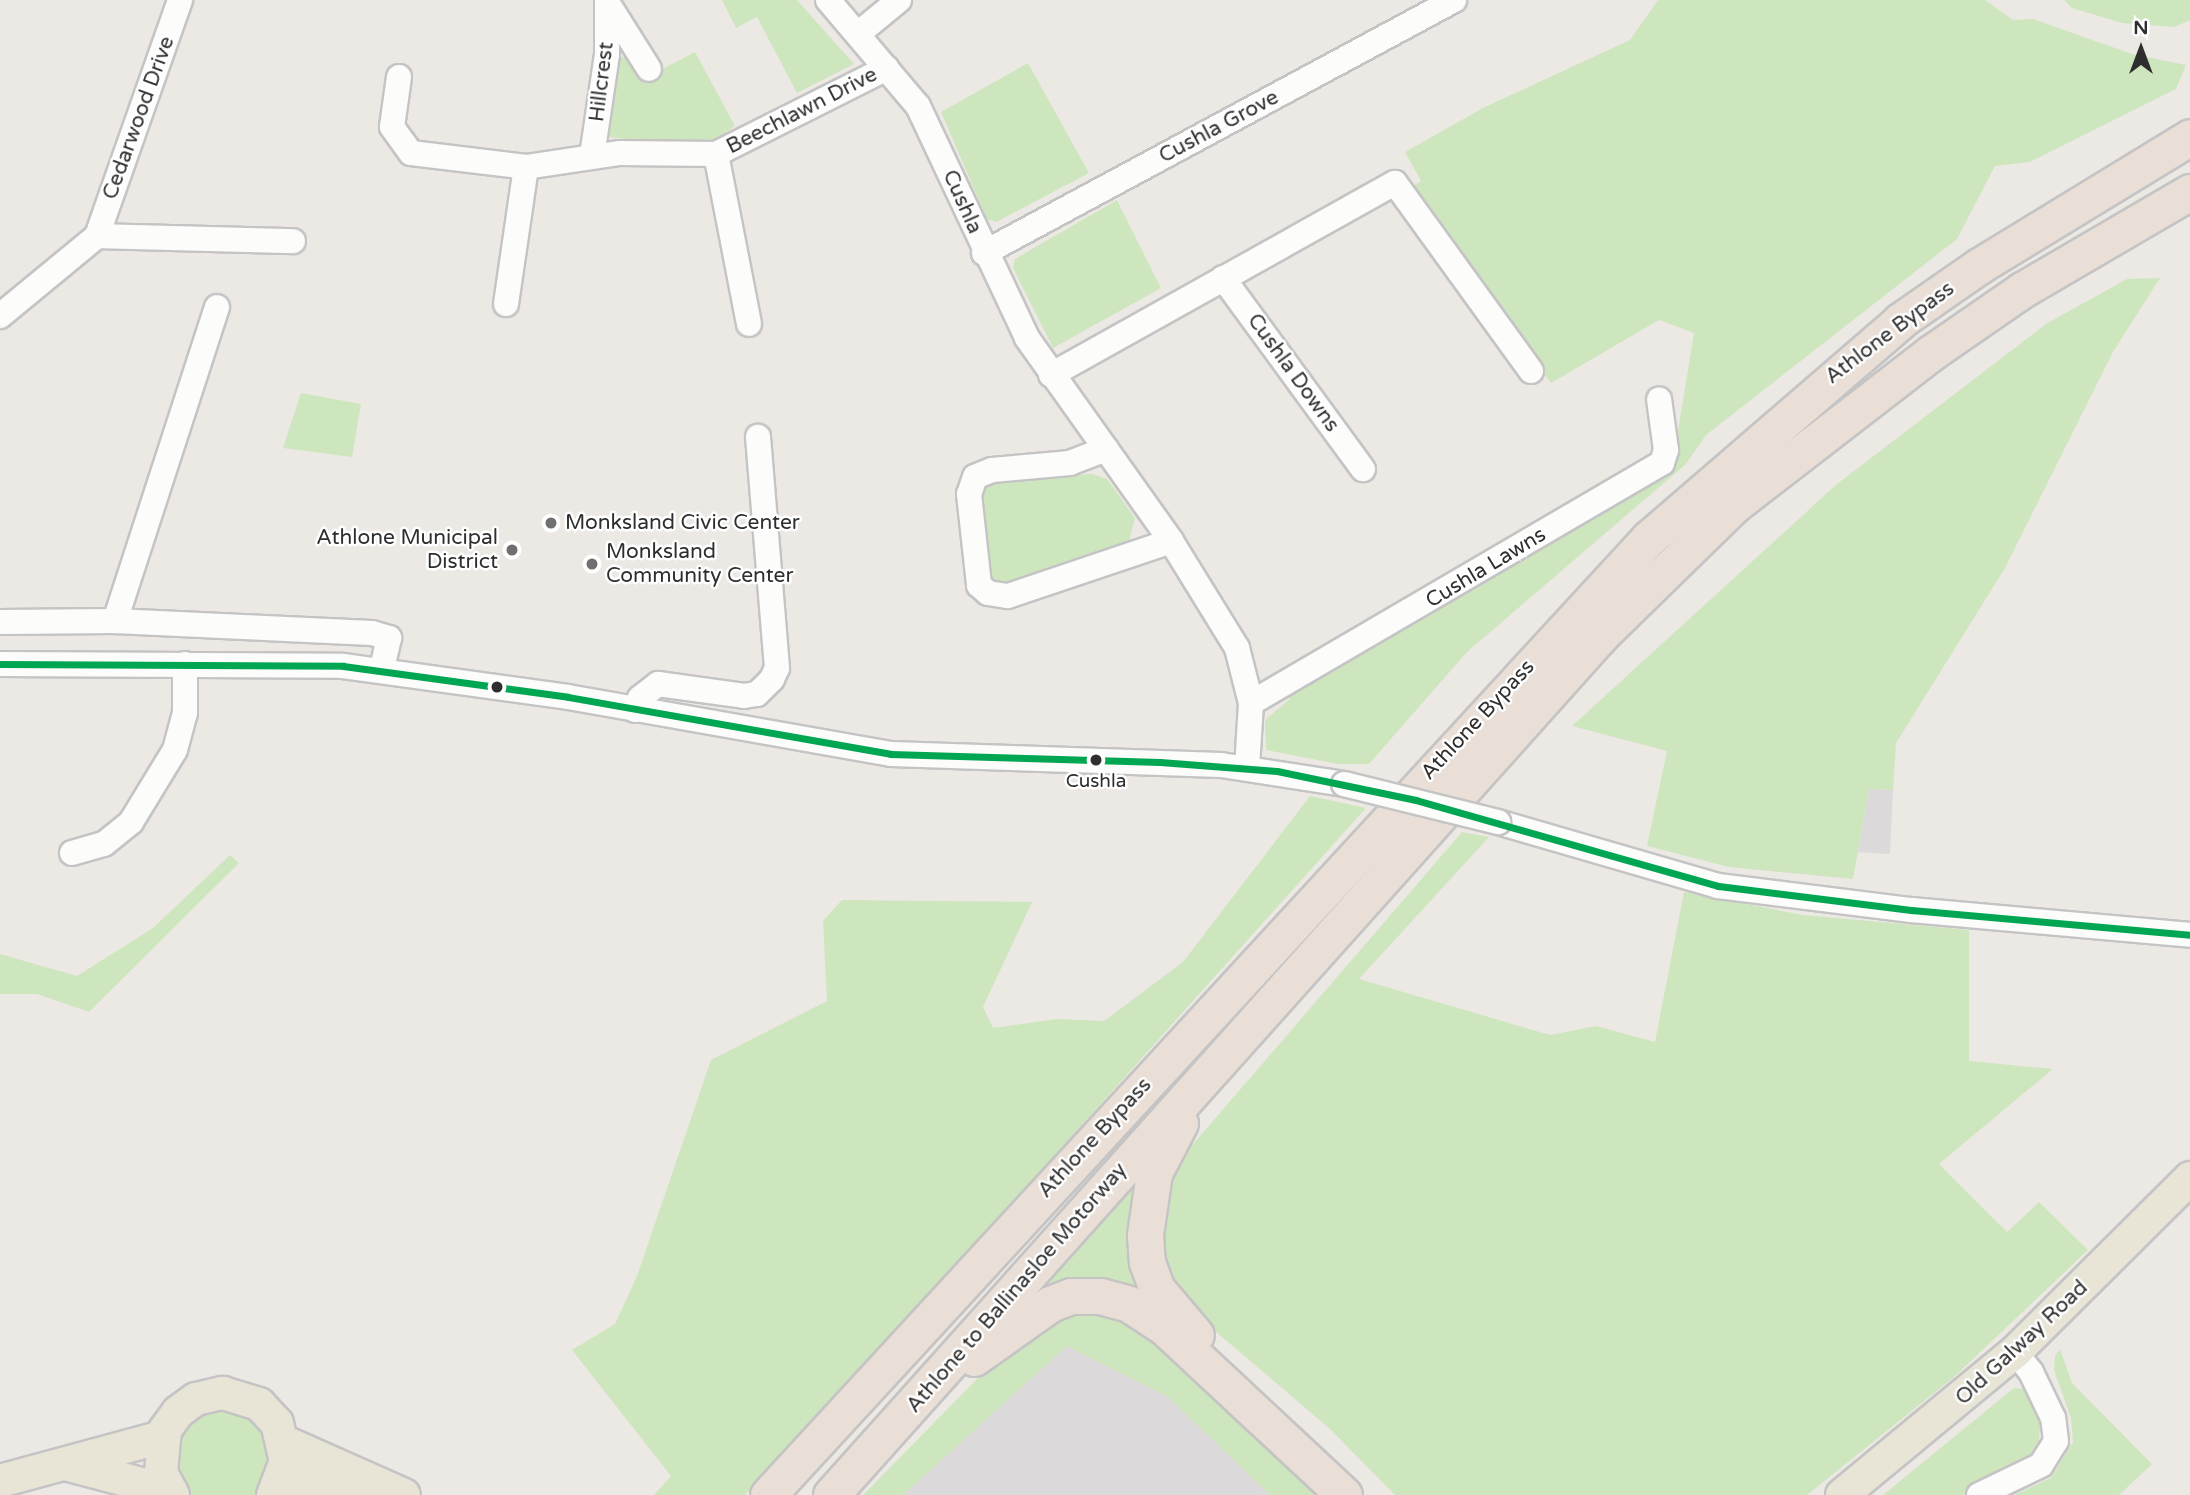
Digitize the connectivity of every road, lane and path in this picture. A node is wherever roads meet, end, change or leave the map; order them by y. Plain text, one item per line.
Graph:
1 (180, 0) edge
2 (828, 0) edge
3 (899, 0) edge
4 (1454, 0) edge
5 (609, 3) edge
6 (859, 33) junction
7 (887, 68) junction
8 (649, 69) dead end
9 (399, 77) dead end
10 (2190, 137) edge
11 (716, 154) junction
12 (592, 156) junction
13 (526, 167) junction
14 (2190, 192) edge
15 (97, 236) junction
16 (293, 241) dead end
17 (984, 253) junction
18 (1223, 278) junction
19 (506, 304) dead end
20 (216, 307) dead end
21 (0, 316) edge
22 (749, 324) dead end
23 (1531, 371) dead end
24 (1051, 375) junction
25 (1659, 398) dead end
26 (760, 437) dead end
27 (1107, 449) junction
28 (1363, 469) dead end
29 (1171, 541) junction
30 (114, 621) junction
31 (0, 622) edge
32 (0, 664) edge
33 (185, 664) junction
34 (382, 669) junction
35 (1251, 703) junction
36 (635, 710) junction
37 (1247, 768) junction
38 (72, 853) dead end
39 (2190, 934) edge
40 (1202, 1080) junction
41 (2190, 1178) edge
42 (2015, 1352) junction
43 (931, 1386) junction
44 (162, 1437) junction
45 (285, 1442) junction
46 (68, 1464) junction
47 (0, 1481) edge
48 (366, 1482) junction
49 (276, 1491) edge
50 (172, 1493) edge
51 (404, 1495) edge
52 (768, 1495) edge
53 (831, 1495) edge
54 (1343, 1495) edge
55 (1358, 1495) edge
56 (1842, 1495) edge
57 (1979, 1495) edge

1 - 15 street, Cedarwood Drive
2 - 6 street, Cushla
3 - 6 street
4 - 17 street, Cushla Grove
5 - 8 street, Hillcrest
5 - 12 street, Hillcrest
6 - 7 street, Cushla
7 - 11 street, Beechlawn Drive
7 - 17 street, Cushla
9 - 13 street, Beechlawn Drive
10 - 52 highway, Athlone Bypass
11 - 12 street, Beechlawn Drive
11 - 22 street, Beechlawn Drive
12 - 13 street, Beechlawn Drive
13 - 19 street
14 - 40 highway, Athlone Bypass
15 - 16 street
15 - 21 street
17 - 24 street, Cushla
18 - 23 street
18 - 24 street
18 - 28 street, Cushla Downs
20 - 30 street
24 - 27 street, Cushla
25 - 35 street, Cushla Lawns
26 - 36 street
27 - 29 street, Cushla
27 - 29 street
29 - 35 street, Cushla
30 - 31 street
30 - 34 street
32 - 33 street
33 - 34 street
33 - 38 street
34 - 36 street
35 - 37 street, Cushla
36 - 37 street
37 - 39 street, bridge
40 - 43 highway, Athlone to Ballinasloe Motorway
40 - 55 highway
41 - 42 main road, Old Galway Road
42 - 56 main road, Old Galway Road
42 - 57 street
43 - 53 highway, Athlone to Ballinasloe Motorway
43 - 54 highway
44 - 45 main road
44 - 46 main road
44 - 50 main road
45 - 48 main road
45 - 49 main road
46 - 47 main road
46 - 50 main road
48 - 49 main road
48 - 51 main road

